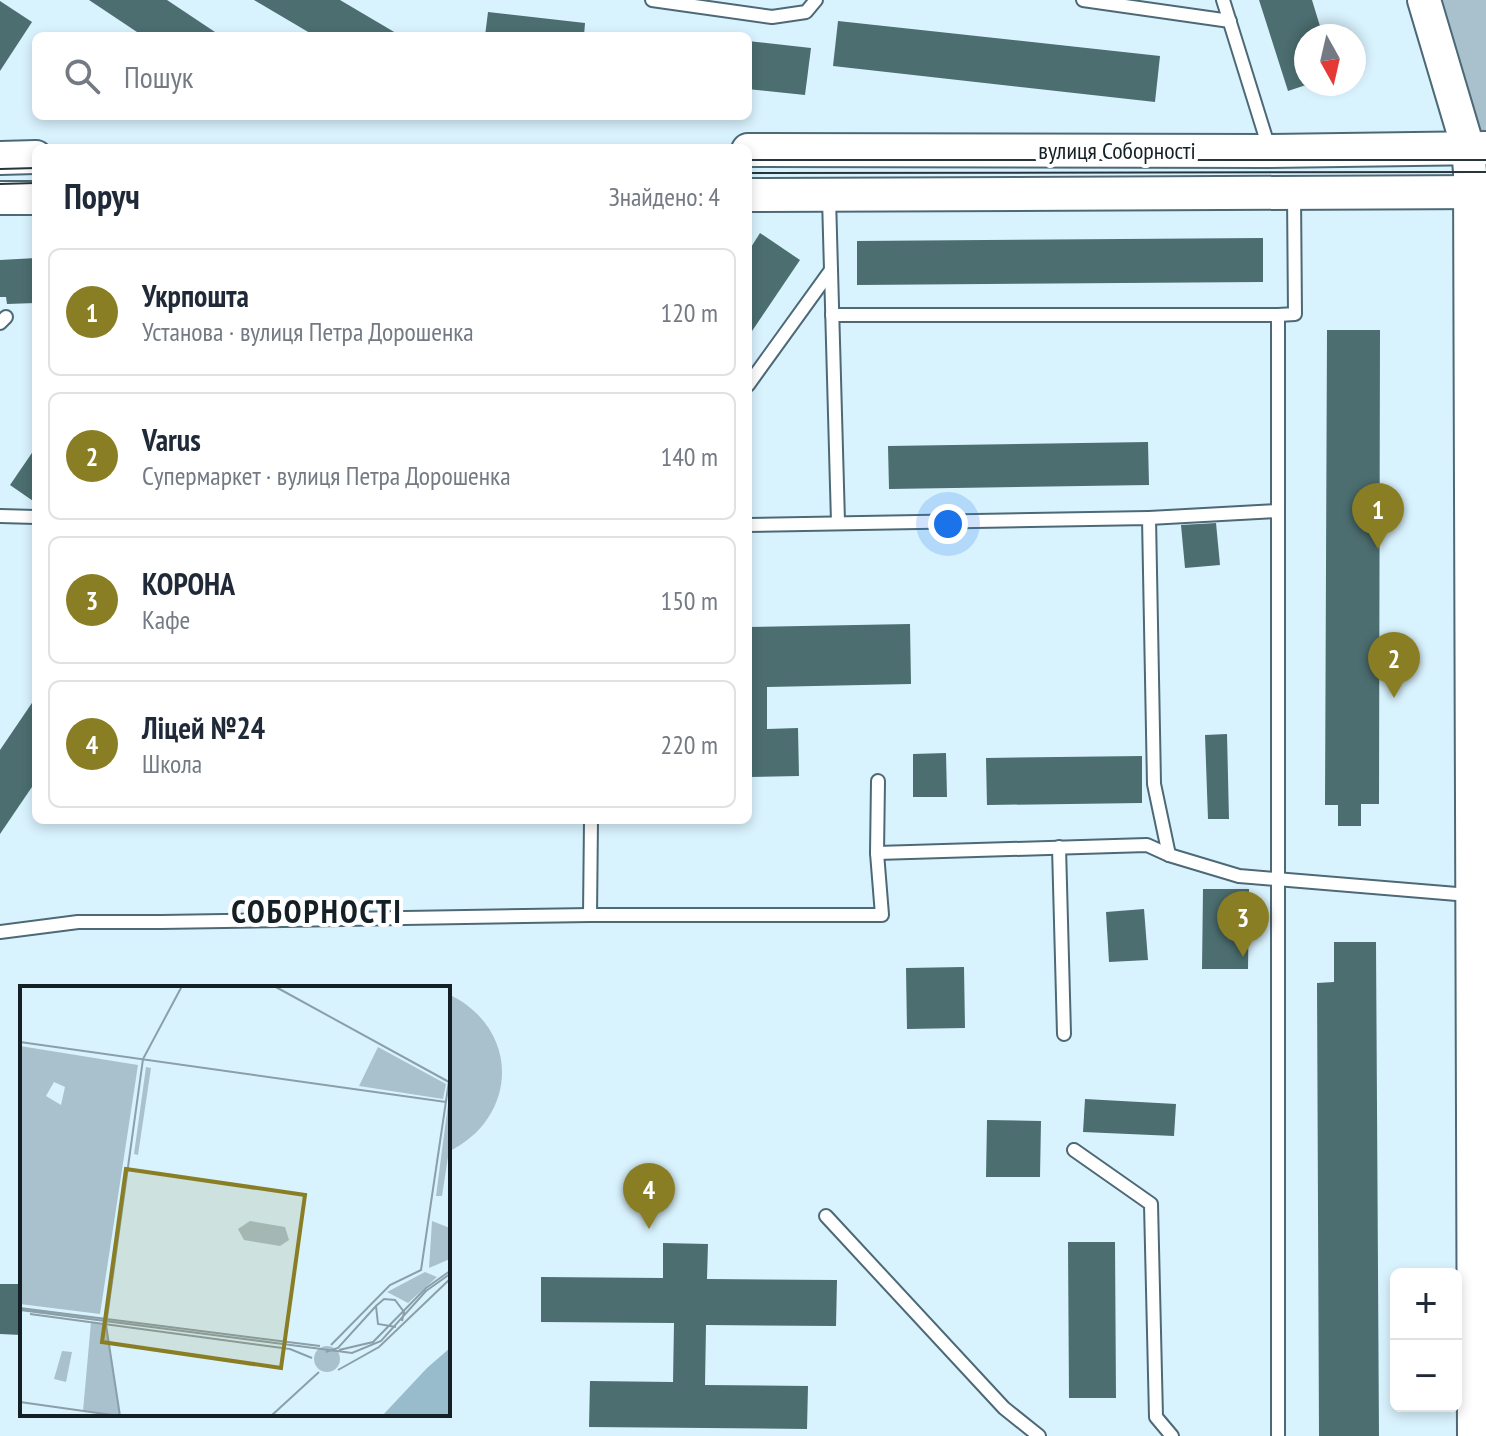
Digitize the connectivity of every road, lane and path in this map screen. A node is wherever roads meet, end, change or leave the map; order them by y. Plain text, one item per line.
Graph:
1 (652, 0) edge
2 (816, 0) edge
3 (1083, 0) edge
4 (1223, 0) edge
5 (1424, 0) edge
6 (1230, 21) junction
7 (1477, 148) edge
8 (752, 150) edge
9 (1270, 151) junction
10 (32, 157) edge
11 (0, 158) edge
12 (1478, 192) edge
13 (1294, 193) junction
14 (828, 194) junction
15 (752, 195) edge
16 (0, 198) edge
17 (32, 198) edge
18 (831, 270) junction
19 (832, 315) junction
20 (1278, 315) junction
21 (752, 379) edge
22 (1278, 511) junction
23 (0, 516) edge
24 (32, 517) edge
25 (1149, 518) junction
26 (838, 522) junction
27 (752, 525) edge
28 (878, 781) dead end
29 (591, 824) edge
30 (1059, 847) junction
31 (877, 853) junction
32 (1169, 855) junction
33 (1278, 879) junction
34 (1473, 895) junction
35 (590, 915) junction
36 (0, 932) edge
37 (1064, 1034) dead end
38 (1074, 1150) dead end
39 (826, 1216) dead end
40 (1039, 1436) edge
41 (1172, 1436) edge
42 (1278, 1436) edge
43 (1474, 1436) edge

1 - 2 lane
3 - 6 lane
4 - 6 lane
5 - 7 main road
6 - 9 lane
7 - 9 main road, вулиця Соборності
7 - 12 main road
8 - 9 main road, вулиця Соборності
10 - 11 main road
12 - 13 main road, вулиця Соборності
12 - 34 main road
13 - 14 main road, вулиця Соборності
13 - 20 lane
14 - 15 main road, вулиця Соборності
14 - 18 lane
16 - 17 main road
18 - 19 lane
18 - 21 lane
19 - 20 lane
19 - 26 lane
20 - 22 lane
22 - 25 lane
22 - 33 lane
23 - 24 lane
25 - 26 lane
25 - 32 lane
26 - 27 lane
28 - 31 lane
29 - 35 lane
30 - 31 lane
30 - 32 lane
30 - 37 lane
31 - 35 lane
32 - 33 lane
33 - 34 lane
33 - 42 lane
34 - 43 main road
35 - 36 lane
38 - 41 lane
39 - 40 lane

